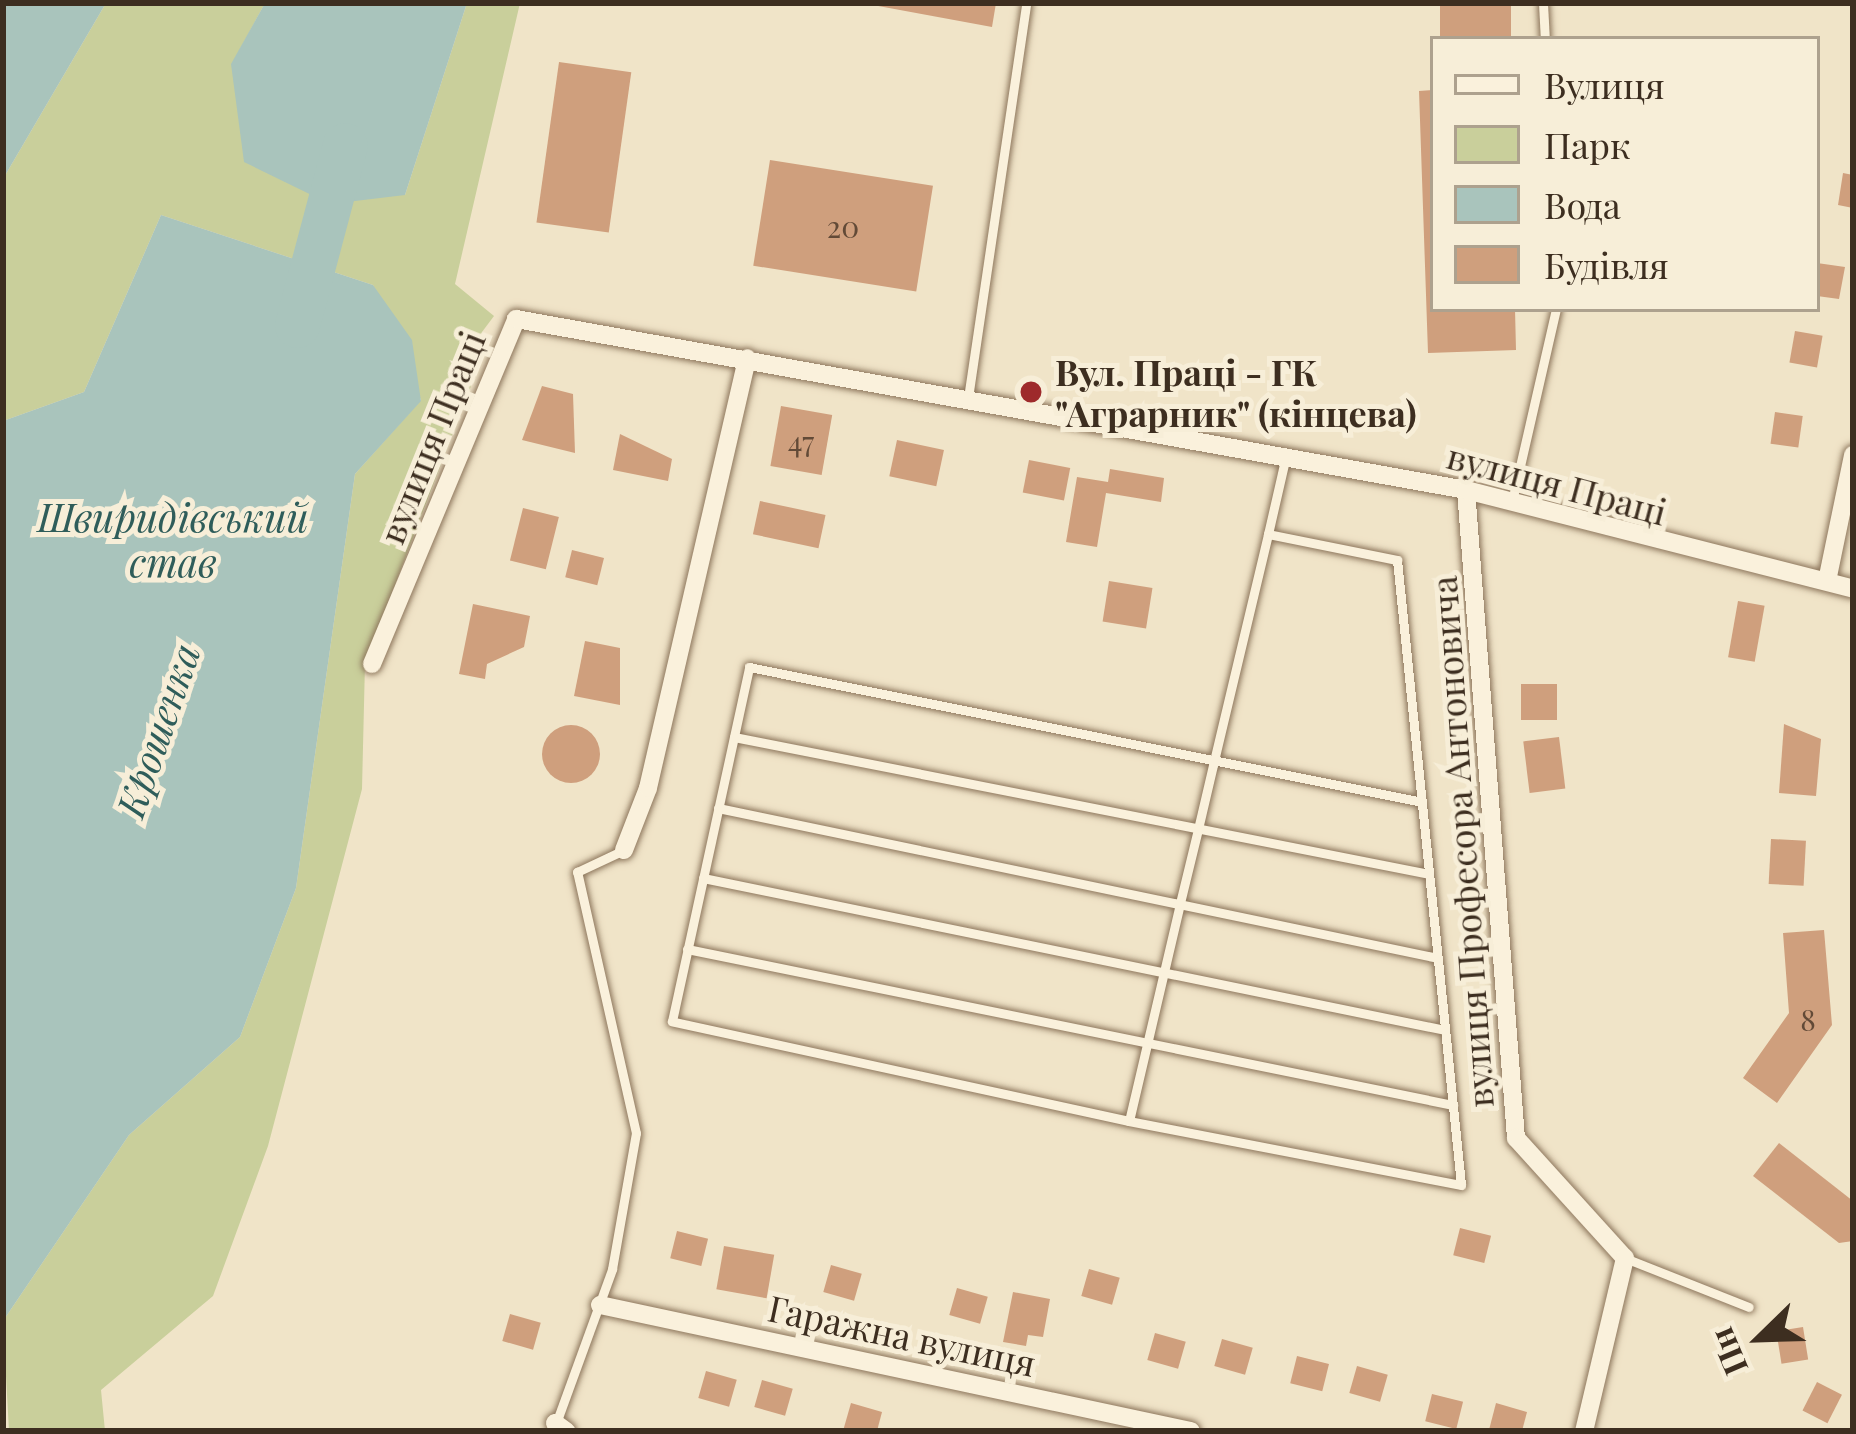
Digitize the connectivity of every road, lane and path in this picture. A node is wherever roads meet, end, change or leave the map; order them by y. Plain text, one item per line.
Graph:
1 (1026, 3) edge
2 (1543, 3) edge
3 (1544, 36) edge
4 (1555, 312) edge
5 (747, 358) junction
6 (968, 398) junction
7 (1287, 454) junction
8 (1853, 455) edge
9 (1466, 490) junction
10 (1511, 507) junction
11 (1268, 534) junction
12 (1827, 581) junction
13 (1853, 589) edge
14 (372, 664) dead end
15 (734, 736) junction
16 (1213, 765) junction
17 (1422, 802) junction
18 (718, 808) junction
19 (1198, 829) junction
20 (623, 850) joint
21 (1429, 874) junction
22 (703, 878) junction
23 (1180, 904) junction
24 (687, 949) junction
25 (1438, 958) junction
26 (1163, 976) junction
27 (1445, 1030) junction
28 (1146, 1046) junction
29 (1453, 1105) junction
30 (1129, 1121) junction
31 (1624, 1258) junction
32 (600, 1305) junction
33 (1749, 1306) dead end
34 (559, 1428) edge
35 (1191, 1431) edge
36 (1584, 1431) edge

1 - 6 lane
2 - 3 lane
4 - 10 lane
5 - 6 street, вулиця Праці
5 - 14 street, вулиця Праці
5 - 20 street
6 - 7 street, вулиця Праці
7 - 9 street, вулиця Праці
7 - 11 lane
8 - 12 street
9 - 10 street, вулиця Праці
9 - 31 street, вулиця Професора Антоновича
10 - 12 street, вулиця Праці
11 - 16 lane
11 - 17 lane
12 - 13 street, вулиця Праці
15 - 16 lane
15 - 18 lane
15 - 19 lane
16 - 17 lane
16 - 19 lane
17 - 21 lane
18 - 22 lane
18 - 23 lane
19 - 21 lane
19 - 23 lane
20 - 32 lane
21 - 25 lane
22 - 24 lane
22 - 26 lane
23 - 25 lane
23 - 26 lane
24 - 28 lane
24 - 30 lane
25 - 27 lane
26 - 27 lane
26 - 28 lane
27 - 29 lane
28 - 29 lane
28 - 30 lane
29 - 30 lane
31 - 33 lane
31 - 36 street
32 - 34 lane
32 - 35 street, Гаражна вулиця

